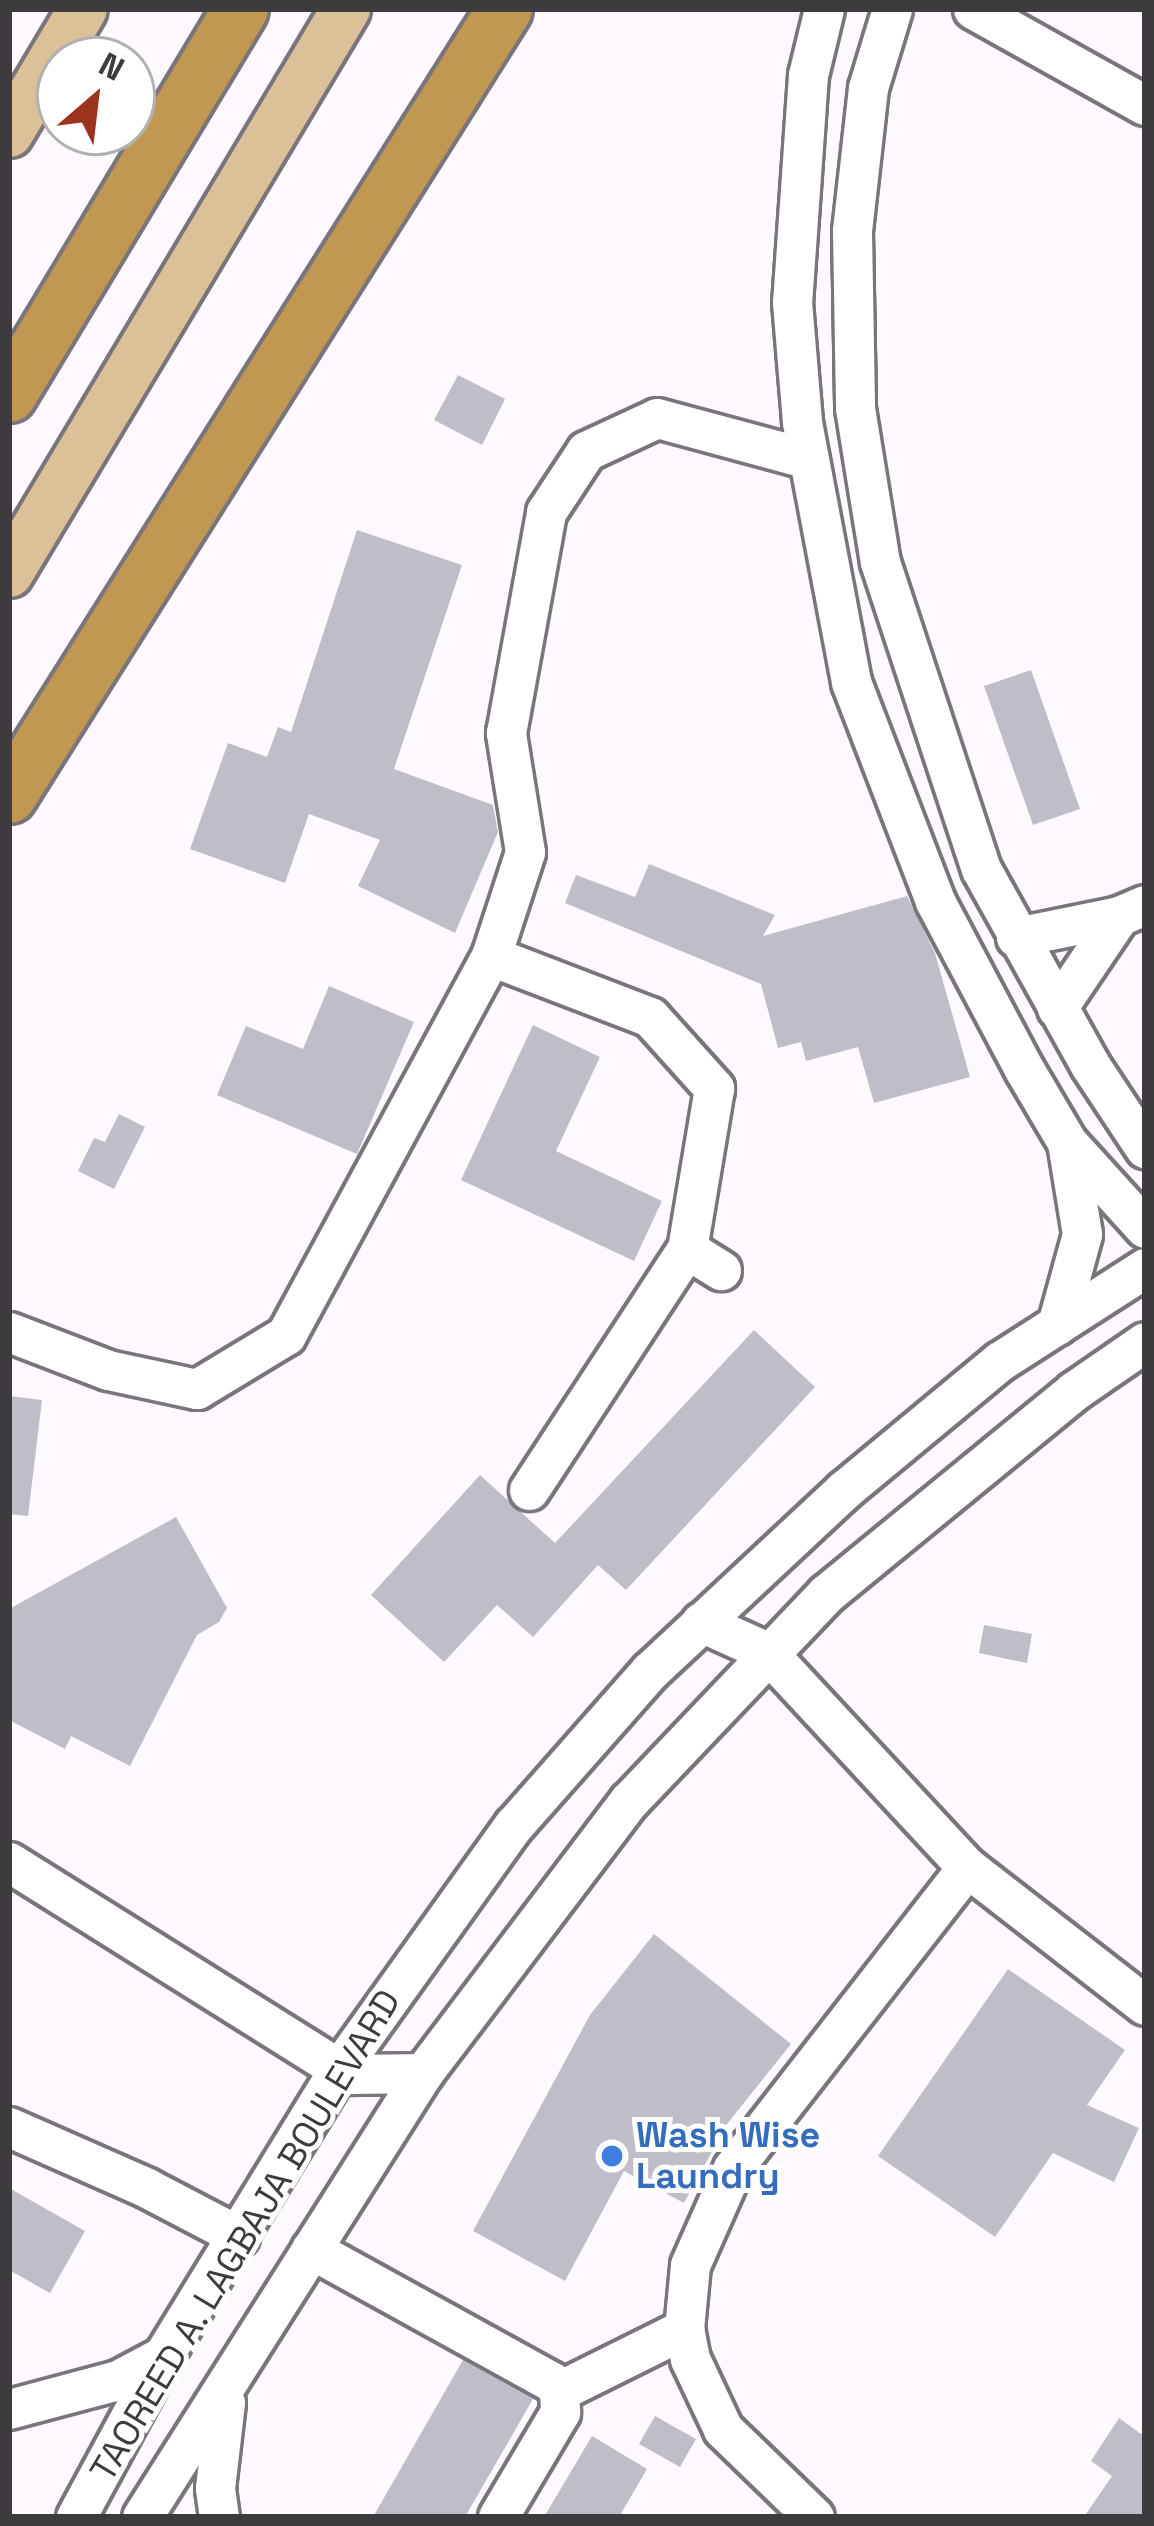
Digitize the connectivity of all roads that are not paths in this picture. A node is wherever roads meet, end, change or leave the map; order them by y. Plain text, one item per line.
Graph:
1 (83, 9) edge
2 (241, 9) edge
3 (346, 9) edge
4 (505, 9) edge
5 (824, 9) edge
6 (892, 9) edge
7 (982, 11) edge
8 (1145, 105) edge
9 (9, 133) edge
10 (9, 395) edge
11 (809, 459) junction
12 (9, 572) edge
13 (9, 796) edge
14 (1132, 911) edge
15 (1016, 937) junction
16 (491, 956) junction
17 (1057, 1008) junction
18 (1138, 1132) edge
19 (1067, 1142) junction
20 (1145, 1228) edge
21 (687, 1249) junction
22 (1145, 1268) edge
23 (721, 1270) dead end
24 (1057, 1325) junction
25 (9, 1332) edge
26 (1145, 1342) edge
27 (529, 1490) dead end
28 (701, 1622) junction
29 (767, 1652) junction
30 (9, 1862) edge
31 (967, 1867) junction
32 (1145, 2005) edge
33 (339, 2069) junction
34 (422, 2073) junction
35 (9, 2127) edge
36 (239, 2236) junction
37 (311, 2249) junction
38 (684, 2329) junction
39 (163, 2356) junction
40 (228, 2387) junction
41 (559, 2391) junction
42 (9, 2409) edge
43 (76, 2517) edge
44 (142, 2517) edge
45 (219, 2517) edge
46 (498, 2517) edge
47 (814, 2517) edge

1 - 9 main road
2 - 10 highway
3 - 12 main road
4 - 13 highway
5 - 11 street
6 - 15 street
7 - 8 street
11 - 16 street
11 - 19 street
14 - 15 street
14 - 17 street
15 - 17 street
16 - 21 street
16 - 25 street
17 - 18 street
19 - 20 street
19 - 24 street
21 - 23 street
21 - 27 street
22 - 24 street, TAOREED A. LAGBAJA BOULEVARD
24 - 28 street, TAOREED A. LAGBAJA BOULEVARD
26 - 29 street, TAOREED A. LAGBAJA BOULEVARD
28 - 29 street
28 - 33 street, TAOREED A. LAGBAJA BOULEVARD
29 - 31 street
29 - 34 street, TAOREED A. LAGBAJA BOULEVARD
30 - 33 street
31 - 32 street
31 - 38 street
33 - 34 street
33 - 36 street, TAOREED A. LAGBAJA BOULEVARD
34 - 37 street, TAOREED A. LAGBAJA BOULEVARD
35 - 36 street
36 - 39 street, TAOREED A. LAGBAJA BOULEVARD
37 - 40 street, TAOREED A. LAGBAJA BOULEVARD
37 - 41 street
38 - 41 street
38 - 47 street
39 - 42 street
39 - 43 street, TAOREED A. LAGBAJA BOULEVARD
40 - 44 street, TAOREED A. LAGBAJA BOULEVARD
40 - 45 street
41 - 46 street

